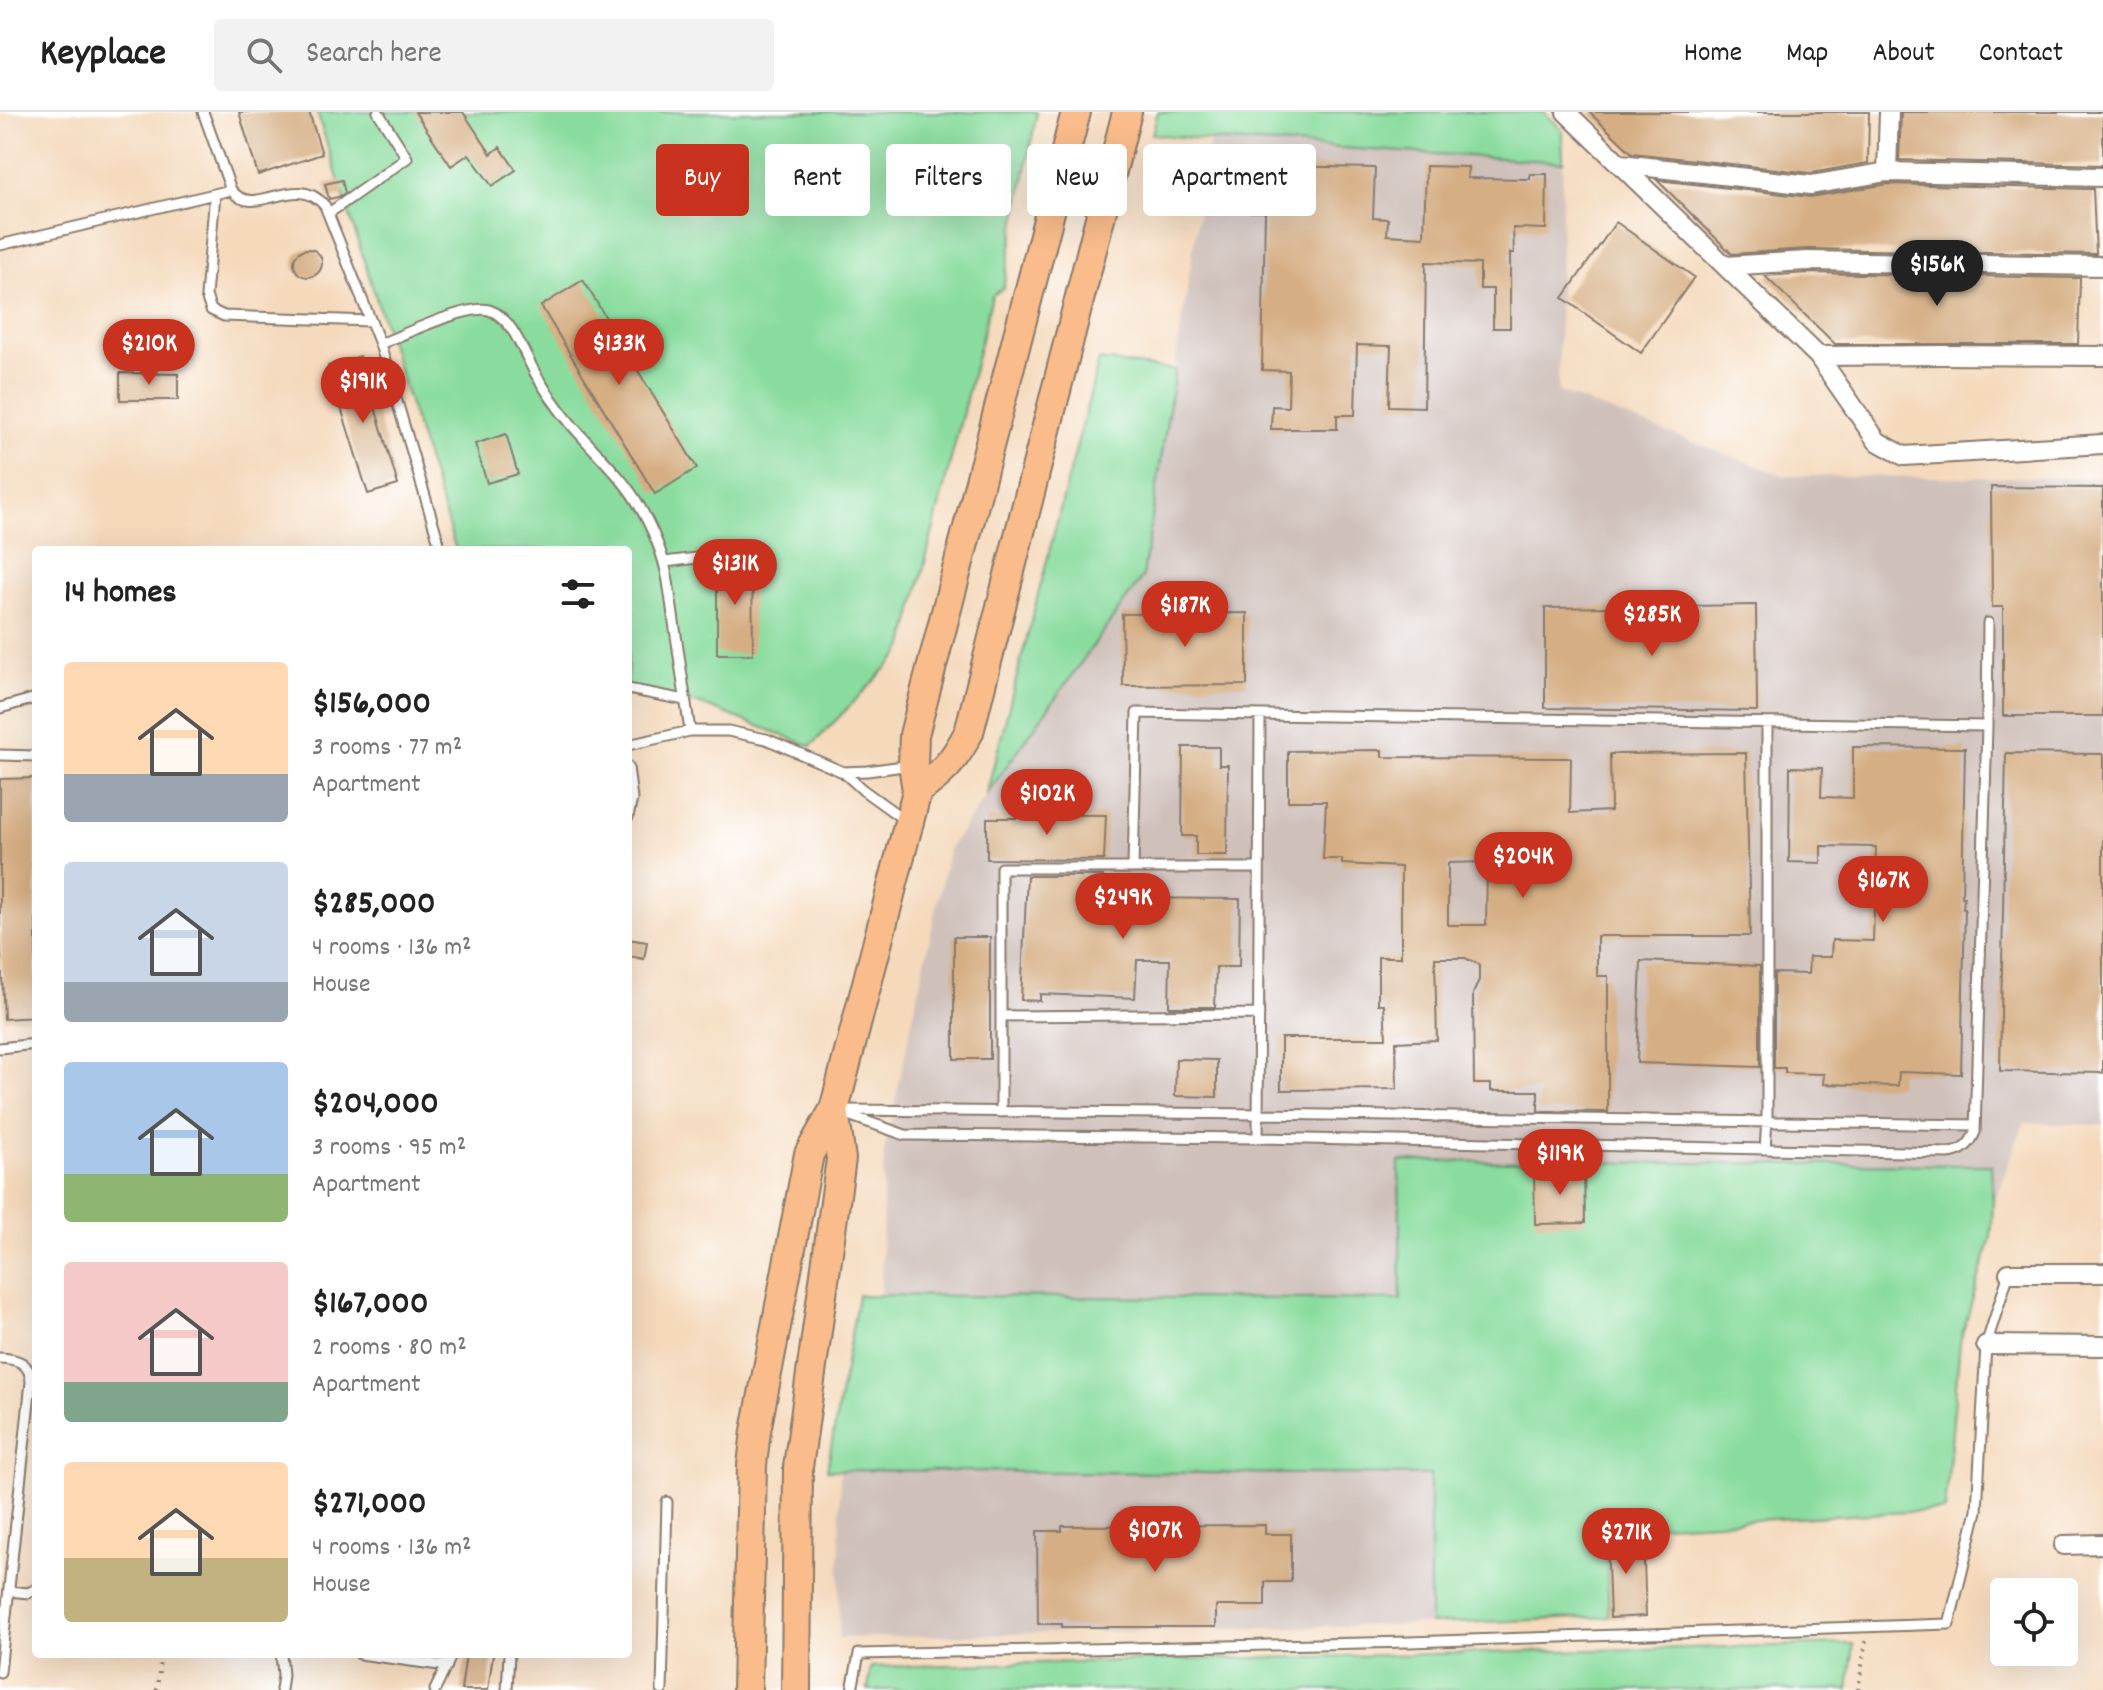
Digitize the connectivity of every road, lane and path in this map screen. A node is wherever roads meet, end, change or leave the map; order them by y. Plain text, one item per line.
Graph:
1 (203, 112) edge
2 (378, 112) edge
3 (1076, 112) edge
4 (1127, 112) edge
5 (1566, 112) edge
6 (1889, 112) edge
7 (1621, 164) junction
8 (1887, 172) junction
9 (2103, 177) edge
10 (231, 190) junction
11 (215, 194) junction
12 (329, 213) junction
13 (0, 245) edge
14 (1725, 266) junction
15 (2103, 266) edge
16 (371, 321) junction
17 (380, 344) junction
18 (1818, 356) junction
19 (2103, 356) edge
20 (2103, 444) edge
21 (440, 546) edge
22 (705, 557) dead end
23 (665, 562) junction
24 (1988, 623) dead end
25 (632, 690) edge
26 (32, 699) edge
27 (685, 700) junction
28 (0, 708) edge
29 (1260, 715) junction
30 (1767, 723) junction
31 (1987, 726) junction
32 (690, 731) junction
33 (632, 744) edge
34 (0, 755) edge
35 (32, 756) edge
36 (843, 772) junction
37 (915, 778) junction
38 (908, 822) junction
39 (1133, 868) junction
40 (1259, 868) junction
41 (1259, 1014) junction
42 (1001, 1016) junction
43 (32, 1044) edge
44 (0, 1048) edge
45 (834, 1110) junction
46 (1001, 1112) junction
47 (1259, 1114) junction
48 (1767, 1120) junction
49 (1975, 1125) junction
50 (1258, 1138) junction
51 (1765, 1149) junction
52 (2009, 1273) joint
53 (2103, 1273) edge
54 (1986, 1345) junction
55 (2103, 1346) edge
56 (0, 1358) edge
57 (667, 1502) dead end
58 (2103, 1544) edge
59 (2064, 1545) dead end
60 (9, 1591) junction
61 (32, 1591) edge
62 (1868, 1627) junction
63 (161, 1658) edge
64 (281, 1658) edge
65 (389, 1658) edge
66 (450, 1658) edge
67 (509, 1658) edge
68 (447, 1666) junction
69 (0, 1672) edge
70 (157, 1690) edge
71 (281, 1690) edge
72 (435, 1690) edge
73 (507, 1690) edge
74 (662, 1690) edge
75 (747, 1690) edge
76 (796, 1690) edge
77 (852, 1690) edge
78 (1858, 1690) edge

1 - 10 lane
2 - 12 lane
3 - 37 main road
4 - 37 main road
5 - 7 street
6 - 8 street
7 - 8 street
7 - 14 street
8 - 9 street
10 - 11 lane
10 - 12 lane
11 - 13 lane
11 - 16 lane
12 - 16 lane
14 - 15 street
14 - 18 street
16 - 17 lane
17 - 21 lane
17 - 23 lane
18 - 19 street
18 - 20 street
22 - 23 lane
23 - 27 lane
24 - 31 lane
25 - 27 lane
26 - 28 lane
27 - 32 lane
29 - 30 lane
29 - 39 lane
29 - 40 lane
30 - 31 lane
30 - 48 lane
31 - 49 lane
32 - 33 lane
32 - 36 lane
34 - 35 lane
36 - 37 lane
36 - 38 lane
37 - 38 main road
38 - 45 main road
39 - 40 lane
39 - 42 lane
40 - 41 lane
41 - 42 lane
41 - 47 lane
42 - 46 lane
43 - 44 lane
45 - 46 lane
45 - 50 lane
45 - 75 main road
45 - 76 main road
46 - 47 lane
47 - 48 lane
47 - 50 lane
48 - 49 lane
48 - 51 lane
49 - 51 lane
50 - 51 lane
52 - 53 street
52 - 54 lane
54 - 55 street
54 - 62 lane
56 - 60 lane
57 - 74 lane
58 - 59 street
60 - 61 lane
60 - 69 lane
62 - 77 lane
62 - 78 path
63 - 70 path
64 - 71 lane
65 - 68 lane
66 - 68 lane
67 - 73 lane
68 - 72 lane

